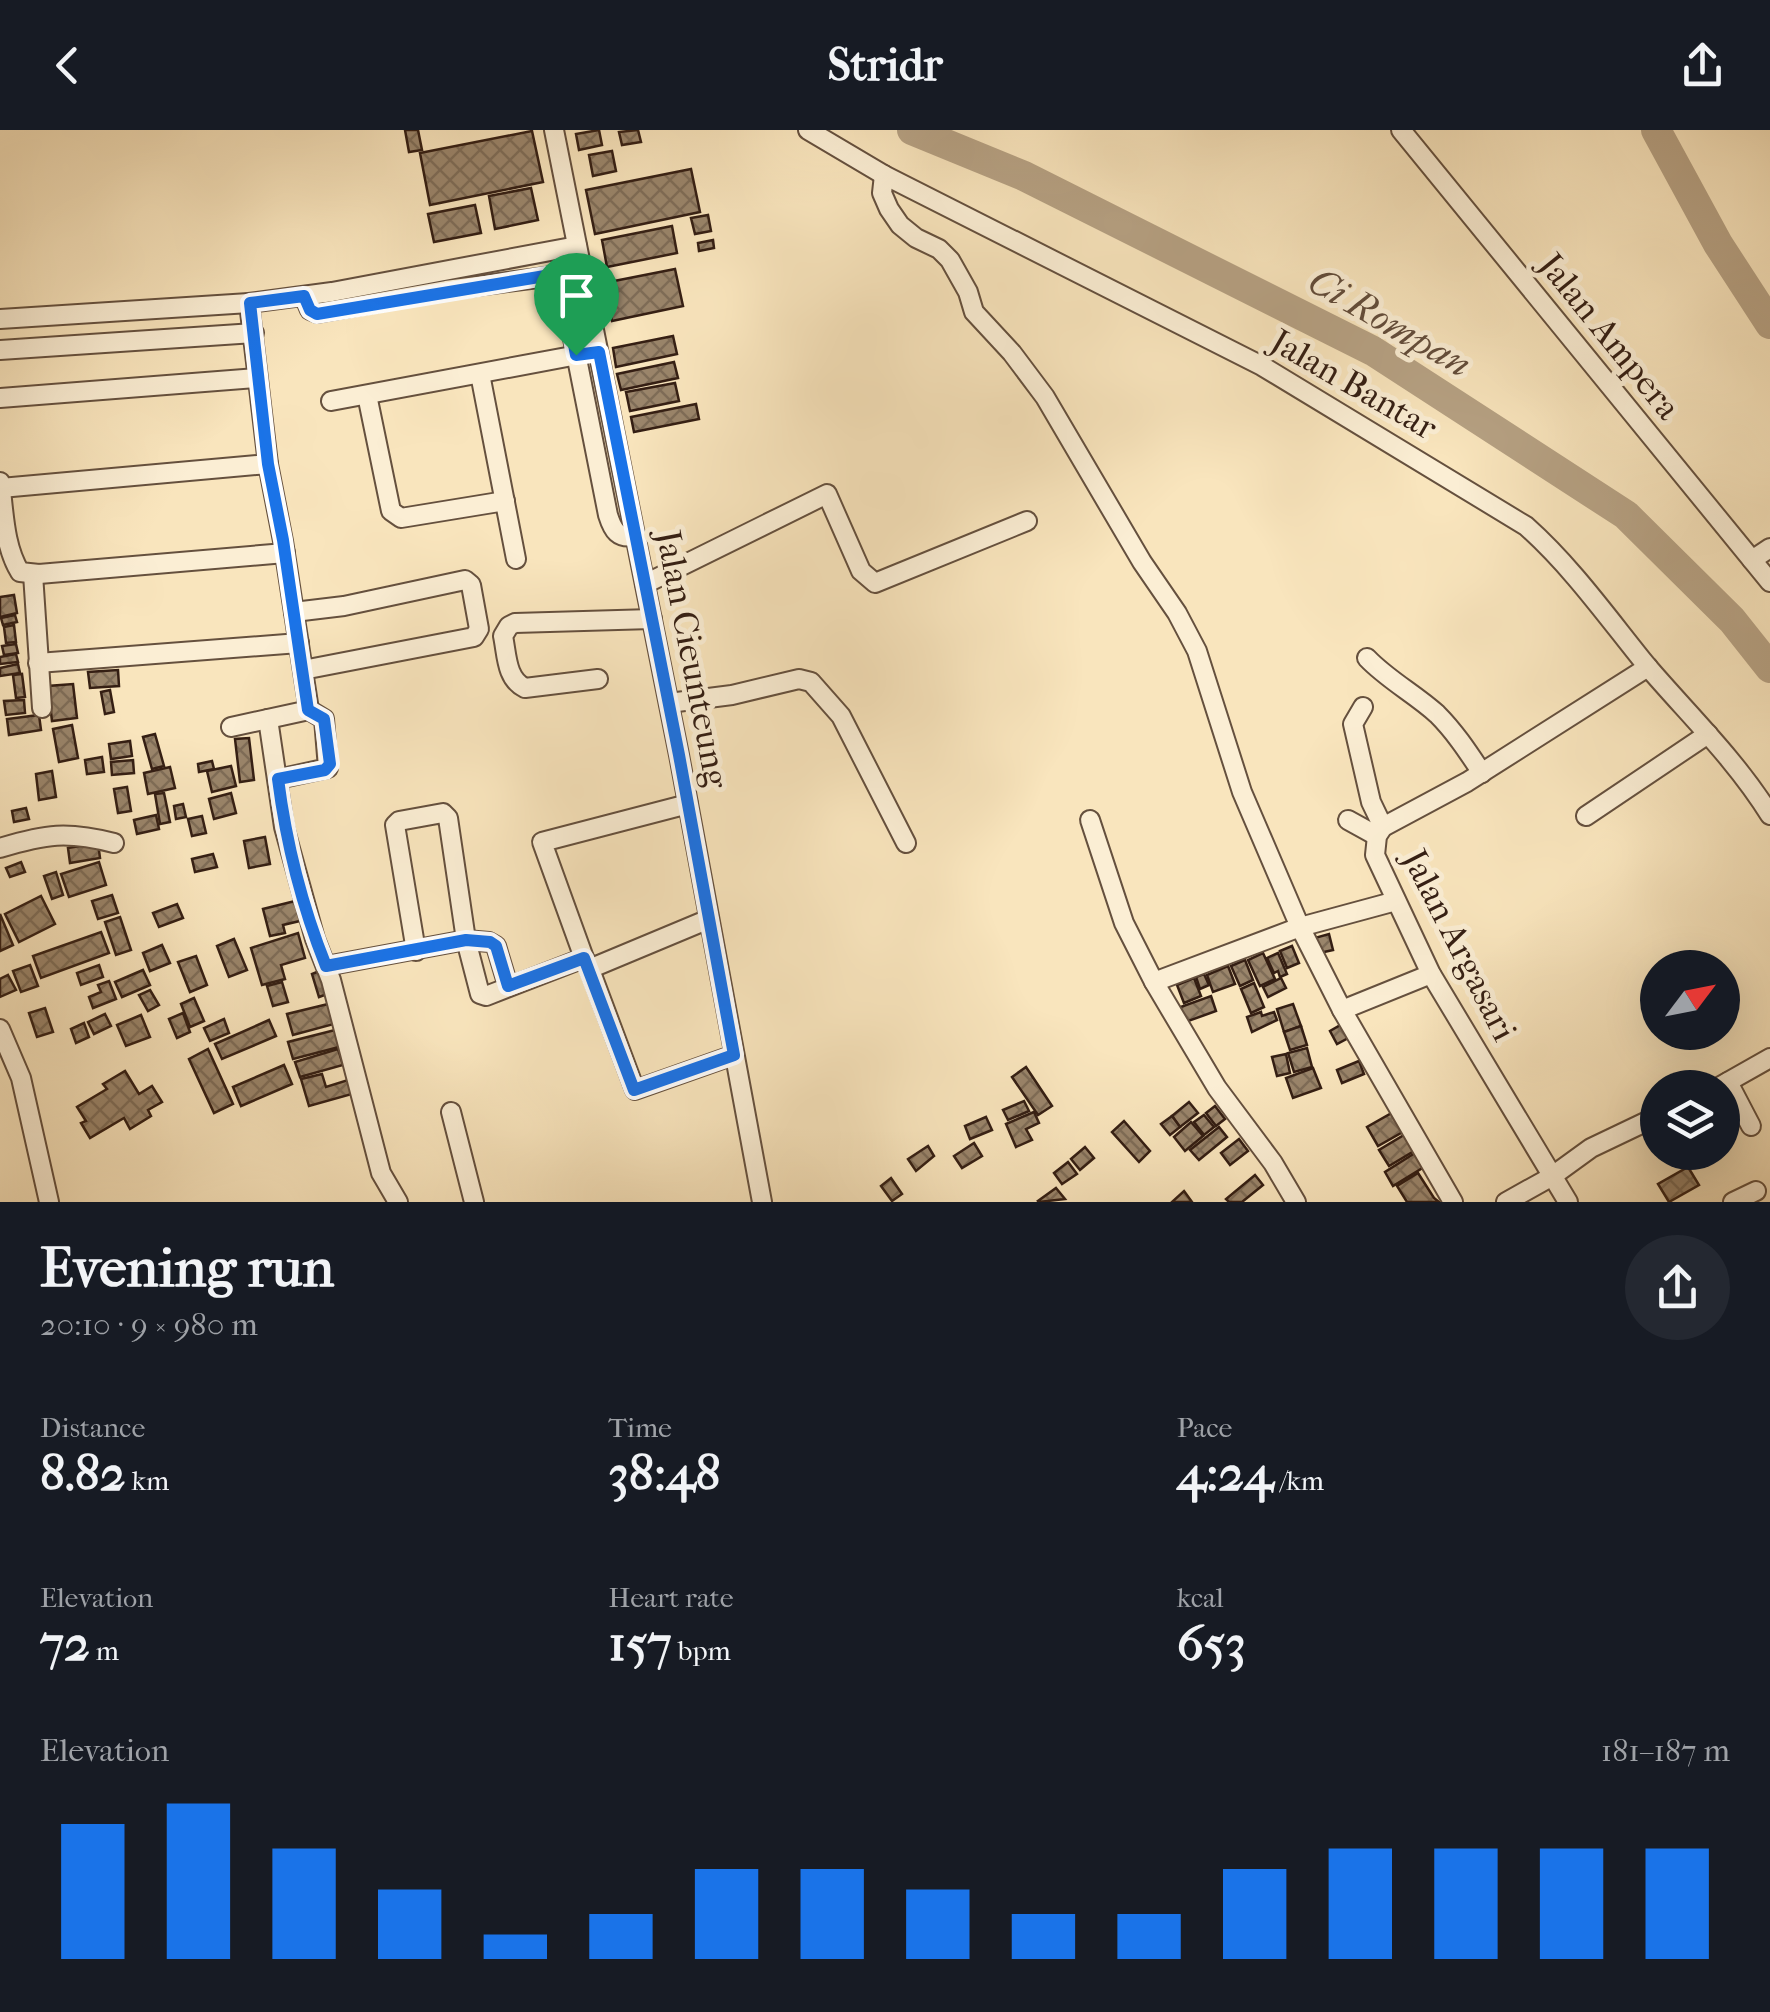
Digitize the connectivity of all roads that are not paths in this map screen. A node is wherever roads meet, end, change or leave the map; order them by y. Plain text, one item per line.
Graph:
1 (554, 130) edge
2 (808, 130) edge
3 (1401, 130) edge
4 (884, 175) junction
5 (577, 246) junction
6 (304, 296) junction
7 (250, 303) junction
8 (0, 319) edge
9 (254, 333) junction
10 (0, 350) edge
11 (599, 352) junction
12 (576, 355) junction
13 (480, 374) junction
14 (256, 378) junction
15 (367, 395) junction
16 (0, 398) edge
17 (331, 402) dead end
18 (268, 464) junction
19 (0, 485) edge
20 (505, 501) junction
21 (1027, 521) dead end
22 (635, 536) junction
23 (1770, 548) edge
24 (285, 553) junction
25 (516, 559) dead end
26 (1752, 560) junction
27 (33, 574) junction
28 (1770, 582) edge
29 (645, 584) junction
30 (294, 612) junction
31 (652, 619) junction
32 (299, 643) junction
33 (1366, 658) dead end
34 (38, 662) junction
35 (1648, 666) junction
36 (302, 670) junction
37 (598, 679) dead end
38 (669, 703) junction
39 (1363, 707) dead end
40 (42, 708) dead end
41 (308, 710) junction
42 (268, 719) junction
43 (231, 726) dead end
44 (1708, 734) junction
45 (1482, 773) junction
46 (278, 779) junction
47 (688, 804) junction
48 (1770, 815) edge
49 (1586, 816) dead end
50 (1090, 820) dead end
51 (1348, 820) dead end
52 (1380, 831) junction
53 (114, 843) dead end
54 (906, 843) dead end
55 (0, 848) edge
56 (1396, 901) junction
57 (709, 919) junction
58 (1300, 926) junction
59 (466, 940) junction
60 (416, 951) junction
61 (587, 963) junction
62 (326, 966) junction
63 (1431, 974) junction
64 (1154, 982) junction
65 (508, 986) junction
66 (1342, 1010) junction
67 (0, 1028) edge
68 (734, 1055) junction
69 (1770, 1058) edge
70 (1740, 1075) edge
71 (1740, 1110) edge
72 (451, 1112) dead end
73 (1640, 1125) edge
74 (1751, 1126) dead end
75 (1550, 1177) junction
76 (1756, 1190) dead end
77 (49, 1202) edge
78 (398, 1202) edge
79 (474, 1202) edge
80 (762, 1202) edge
81 (1296, 1202) edge
82 (1453, 1202) edge
83 (1506, 1202) edge
84 (1568, 1202) edge
85 (1733, 1202) edge

1 - 5 street, Jalan Cieunteung
2 - 4 street, Jalan Bantar
3 - 26 street, Jalan Ampera
4 - 35 street, Jalan Bantar
4 - 58 street
5 - 6 street
5 - 11 street, Jalan Cieunteung
6 - 7 street
6 - 12 street
7 - 8 street
7 - 9 street
9 - 10 street
9 - 14 street
11 - 12 street
11 - 22 street, Jalan Cieunteung
12 - 13 street
12 - 22 street
13 - 15 street
13 - 20 street
14 - 16 street
14 - 18 street
15 - 17 street
15 - 20 street
18 - 19 street
18 - 24 street
19 - 27 street
20 - 25 street
21 - 29 street
22 - 29 street, Jalan Cieunteung
23 - 26 street
24 - 27 street
24 - 30 street
26 - 28 street, Jalan Ampera
27 - 34 street
29 - 31 street, Jalan Cieunteung
30 - 32 street
30 - 36 street
31 - 37 street
31 - 38 street, Jalan Cieunteung
32 - 34 street
32 - 36 street
33 - 45 street
34 - 40 street
35 - 44 street, Jalan Bantar
35 - 45 street, Jalan Argasari
36 - 41 street
38 - 47 street, Jalan Cieunteung
38 - 54 street
39 - 52 street
41 - 42 street
41 - 46 street
42 - 43 street
42 - 46 street
44 - 48 street, Jalan Bantar
44 - 49 street
45 - 52 street, Jalan Argasari
46 - 62 street
47 - 57 street, Jalan Cieunteung
47 - 61 street
50 - 64 street
51 - 52 street
52 - 56 street, Jalan Argasari
53 - 55 street
56 - 58 street
56 - 63 street, Jalan Argasari
57 - 61 street
57 - 68 street, Jalan Cieunteung
58 - 64 street
58 - 66 street
59 - 60 street
59 - 60 street
59 - 65 street
59 - 65 street
60 - 62 street
61 - 65 street
61 - 68 street
62 - 78 street
63 - 66 street
63 - 75 street, Jalan Argasari
64 - 81 street
66 - 82 street
67 - 77 street
68 - 80 street, Jalan Cieunteung
69 - 70 street
71 - 74 street
72 - 79 street
73 - 75 street
75 - 83 street
75 - 84 street, Jalan Argasari
76 - 85 street

